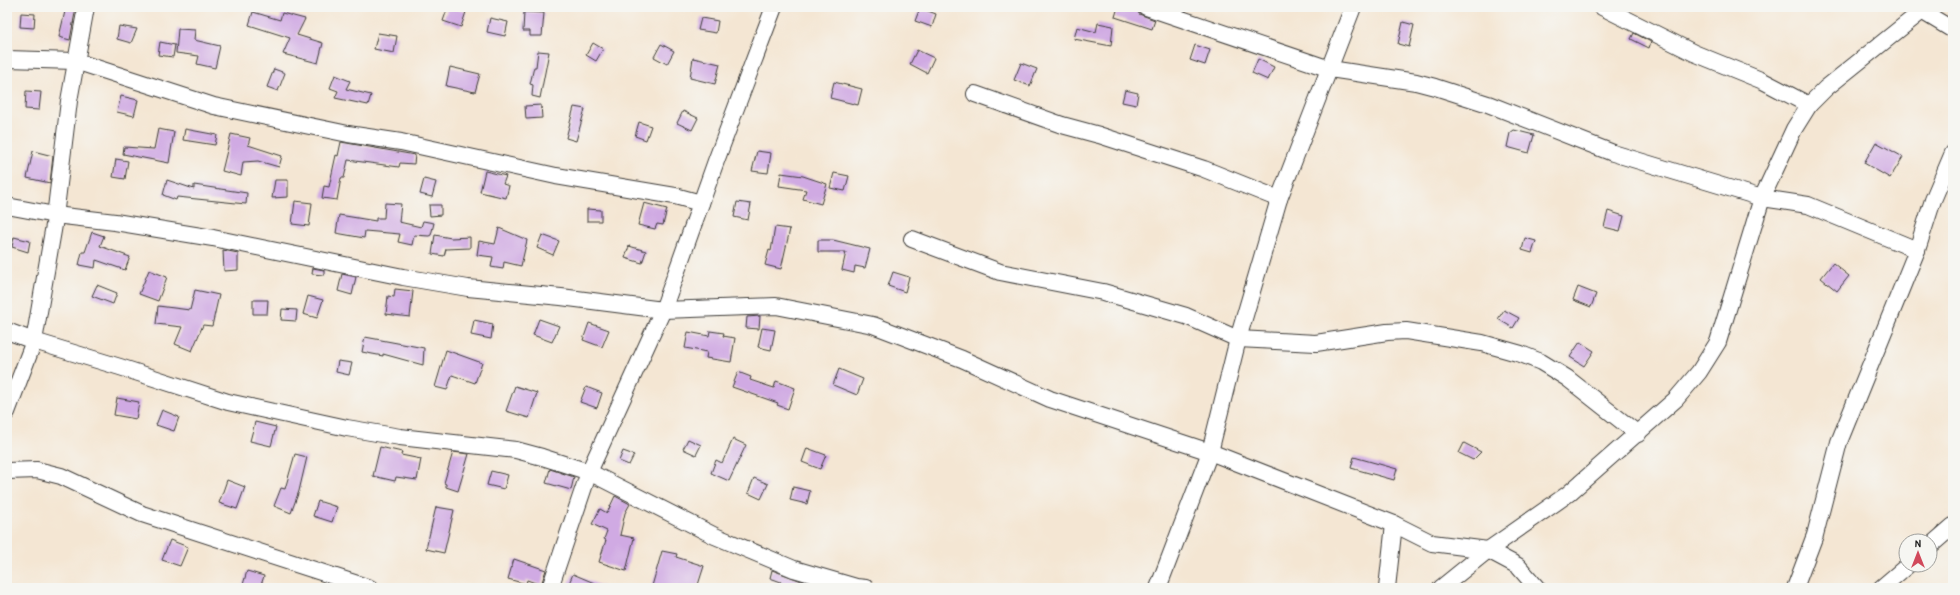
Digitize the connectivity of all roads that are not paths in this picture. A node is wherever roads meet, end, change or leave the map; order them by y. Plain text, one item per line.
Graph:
1 (86, 7) edge
2 (774, 7) edge
3 (1146, 7) edge
4 (1353, 7) edge
5 (1602, 7) edge
6 (1918, 9) edge
7 (1953, 30) edge
8 (7, 59) edge
9 (75, 60) junction
10 (1330, 69) junction
11 (975, 94) dead end
12 (1809, 105) junction
13 (1953, 153) edge
14 (1762, 198) junction
15 (1279, 199) junction
16 (701, 203) junction
17 (7, 206) edge
18 (55, 215) junction
19 (912, 239) dead end
20 (1917, 250) junction
21 (663, 310) junction
22 (7, 331) edge
23 (1238, 339) junction
24 (34, 342) junction
25 (7, 412) edge
26 (1638, 434) junction
27 (1210, 452) junction
28 (7, 471) edge
29 (589, 472) junction
30 (1394, 524) junction
31 (1953, 526) edge
32 (1938, 539) edge
33 (1488, 550) junction
34 (1899, 573) edge
35 (370, 588) edge
36 (550, 588) edge
37 (866, 588) edge
38 (1158, 588) edge
39 (1387, 588) edge
40 (1441, 588) edge
41 (1537, 588) edge
42 (1795, 588) edge
43 (1881, 588) edge

1 - 9 street
2 - 16 street
3 - 10 street
4 - 10 street
5 - 12 street
6 - 7 street
6 - 12 street
8 - 9 street
9 - 16 street
9 - 18 street
10 - 14 street
10 - 15 street
11 - 15 street
12 - 14 street
13 - 20 street
14 - 20 street
14 - 26 street
15 - 23 street
16 - 21 street
17 - 18 street
18 - 21 street
18 - 24 street
19 - 23 street
20 - 42 street
21 - 27 street
21 - 29 street
22 - 24 street
23 - 26 street
23 - 27 street
24 - 25 street
24 - 29 street
26 - 33 street
27 - 30 street
27 - 38 street
28 - 35 street
29 - 36 street
29 - 37 street
30 - 33 street
30 - 39 street
31 - 32 street
33 - 40 street
33 - 41 street
34 - 43 street

